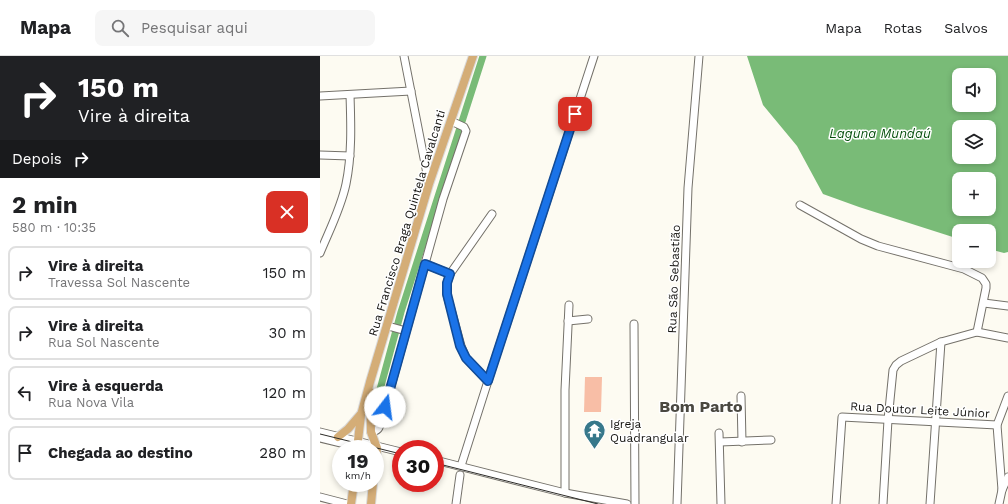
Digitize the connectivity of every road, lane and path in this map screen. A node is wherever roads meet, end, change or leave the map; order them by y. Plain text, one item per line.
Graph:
1 (404, 56) edge
2 (473, 56) edge
3 (594, 56) edge
4 (699, 56) edge
5 (411, 91) junction
6 (350, 95) junction
7 (320, 96) edge
8 (460, 125) junction
9 (320, 156) edge
10 (350, 156) junction
11 (429, 184) junction
12 (800, 205) dead end
13 (492, 214) dead end
14 (320, 253) edge
15 (425, 264) junction
16 (450, 274) junction
17 (984, 303) junction
18 (569, 305) dead end
19 (1008, 306) edge
20 (588, 320) dead end
21 (568, 321) junction
22 (634, 324) dead end
23 (390, 326) junction
24 (404, 330) junction
25 (977, 332) junction
26 (1008, 338) edge
27 (941, 342) junction
28 (488, 381) junction
29 (370, 382) junction
30 (741, 396) dead end
31 (1008, 396) edge
32 (361, 415) junction
33 (888, 420) junction
34 (936, 422) junction
35 (997, 424) junction
36 (320, 432) edge
37 (371, 432) junction
38 (719, 433) dead end
39 (338, 437) junction
40 (320, 438) edge
41 (344, 440) edge
42 (358, 440) edge
43 (374, 440) edge
44 (771, 440) dead end
45 (332, 441) edge
46 (720, 442) junction
47 (742, 442) junction
48 (444, 462) edge
49 (461, 466) junction
50 (460, 475) dead end
51 (1008, 477) edge
52 (1002, 490) junction
53 (353, 492) edge
54 (372, 492) edge
55 (564, 493) junction
56 (320, 497) edge
57 (347, 504) edge
58 (351, 504) edge
59 (371, 504) edge
60 (456, 504) edge
61 (627, 504) edge
62 (635, 504) edge
63 (677, 504) edge
64 (721, 504) edge
65 (836, 504) edge
66 (883, 504) edge
67 (930, 504) edge
68 (999, 504) edge

1 - 5 street
2 - 8 main road, Rua Francisco Braga Quintela Cavalcanti
3 - 28 street
4 - 63 street, Rua São Sebastião
5 - 6 street
5 - 11 street
6 - 7 street
6 - 10 street
8 - 11 main road, Rua Francisco Braga Quintela Cavalcanti
8 - 15 street
9 - 10 street
10 - 14 street
11 - 23 main road, Rua Francisco Braga Quintela Cavalcanti
12 - 17 street
13 - 16 street
15 - 16 street
15 - 24 street
16 - 28 street
17 - 19 street
17 - 25 street
18 - 21 street
20 - 21 street
21 - 55 street
22 - 62 street
23 - 24 street
23 - 29 main road, Rua Francisco Braga Quintela Cavalcanti
24 - 37 street
25 - 26 street
25 - 27 street
27 - 33 street
27 - 34 street
28 - 49 street
29 - 32 main road, Rua Francisco Braga Quintela Cavalcanti
29 - 37 main road
30 - 47 street
31 - 35 street
32 - 39 main road
32 - 42 main road, Rua Francisco Braga Quintela Cavalcanti
33 - 34 street, Rua Doutor Leite Júnior
33 - 65 street, Rua Doutor Leite Júnior
33 - 66 street
34 - 35 street, Rua Doutor Leite Júnior
34 - 67 street
35 - 52 street
36 - 39 street
37 - 43 main road
38 - 46 street
39 - 41 street
40 - 45 street
44 - 47 street
46 - 47 street
46 - 64 street
48 - 49 street
49 - 55 street
50 - 60 street
51 - 52 street
52 - 68 street
53 - 58 main road
54 - 59 main road
55 - 61 street
56 - 57 street

